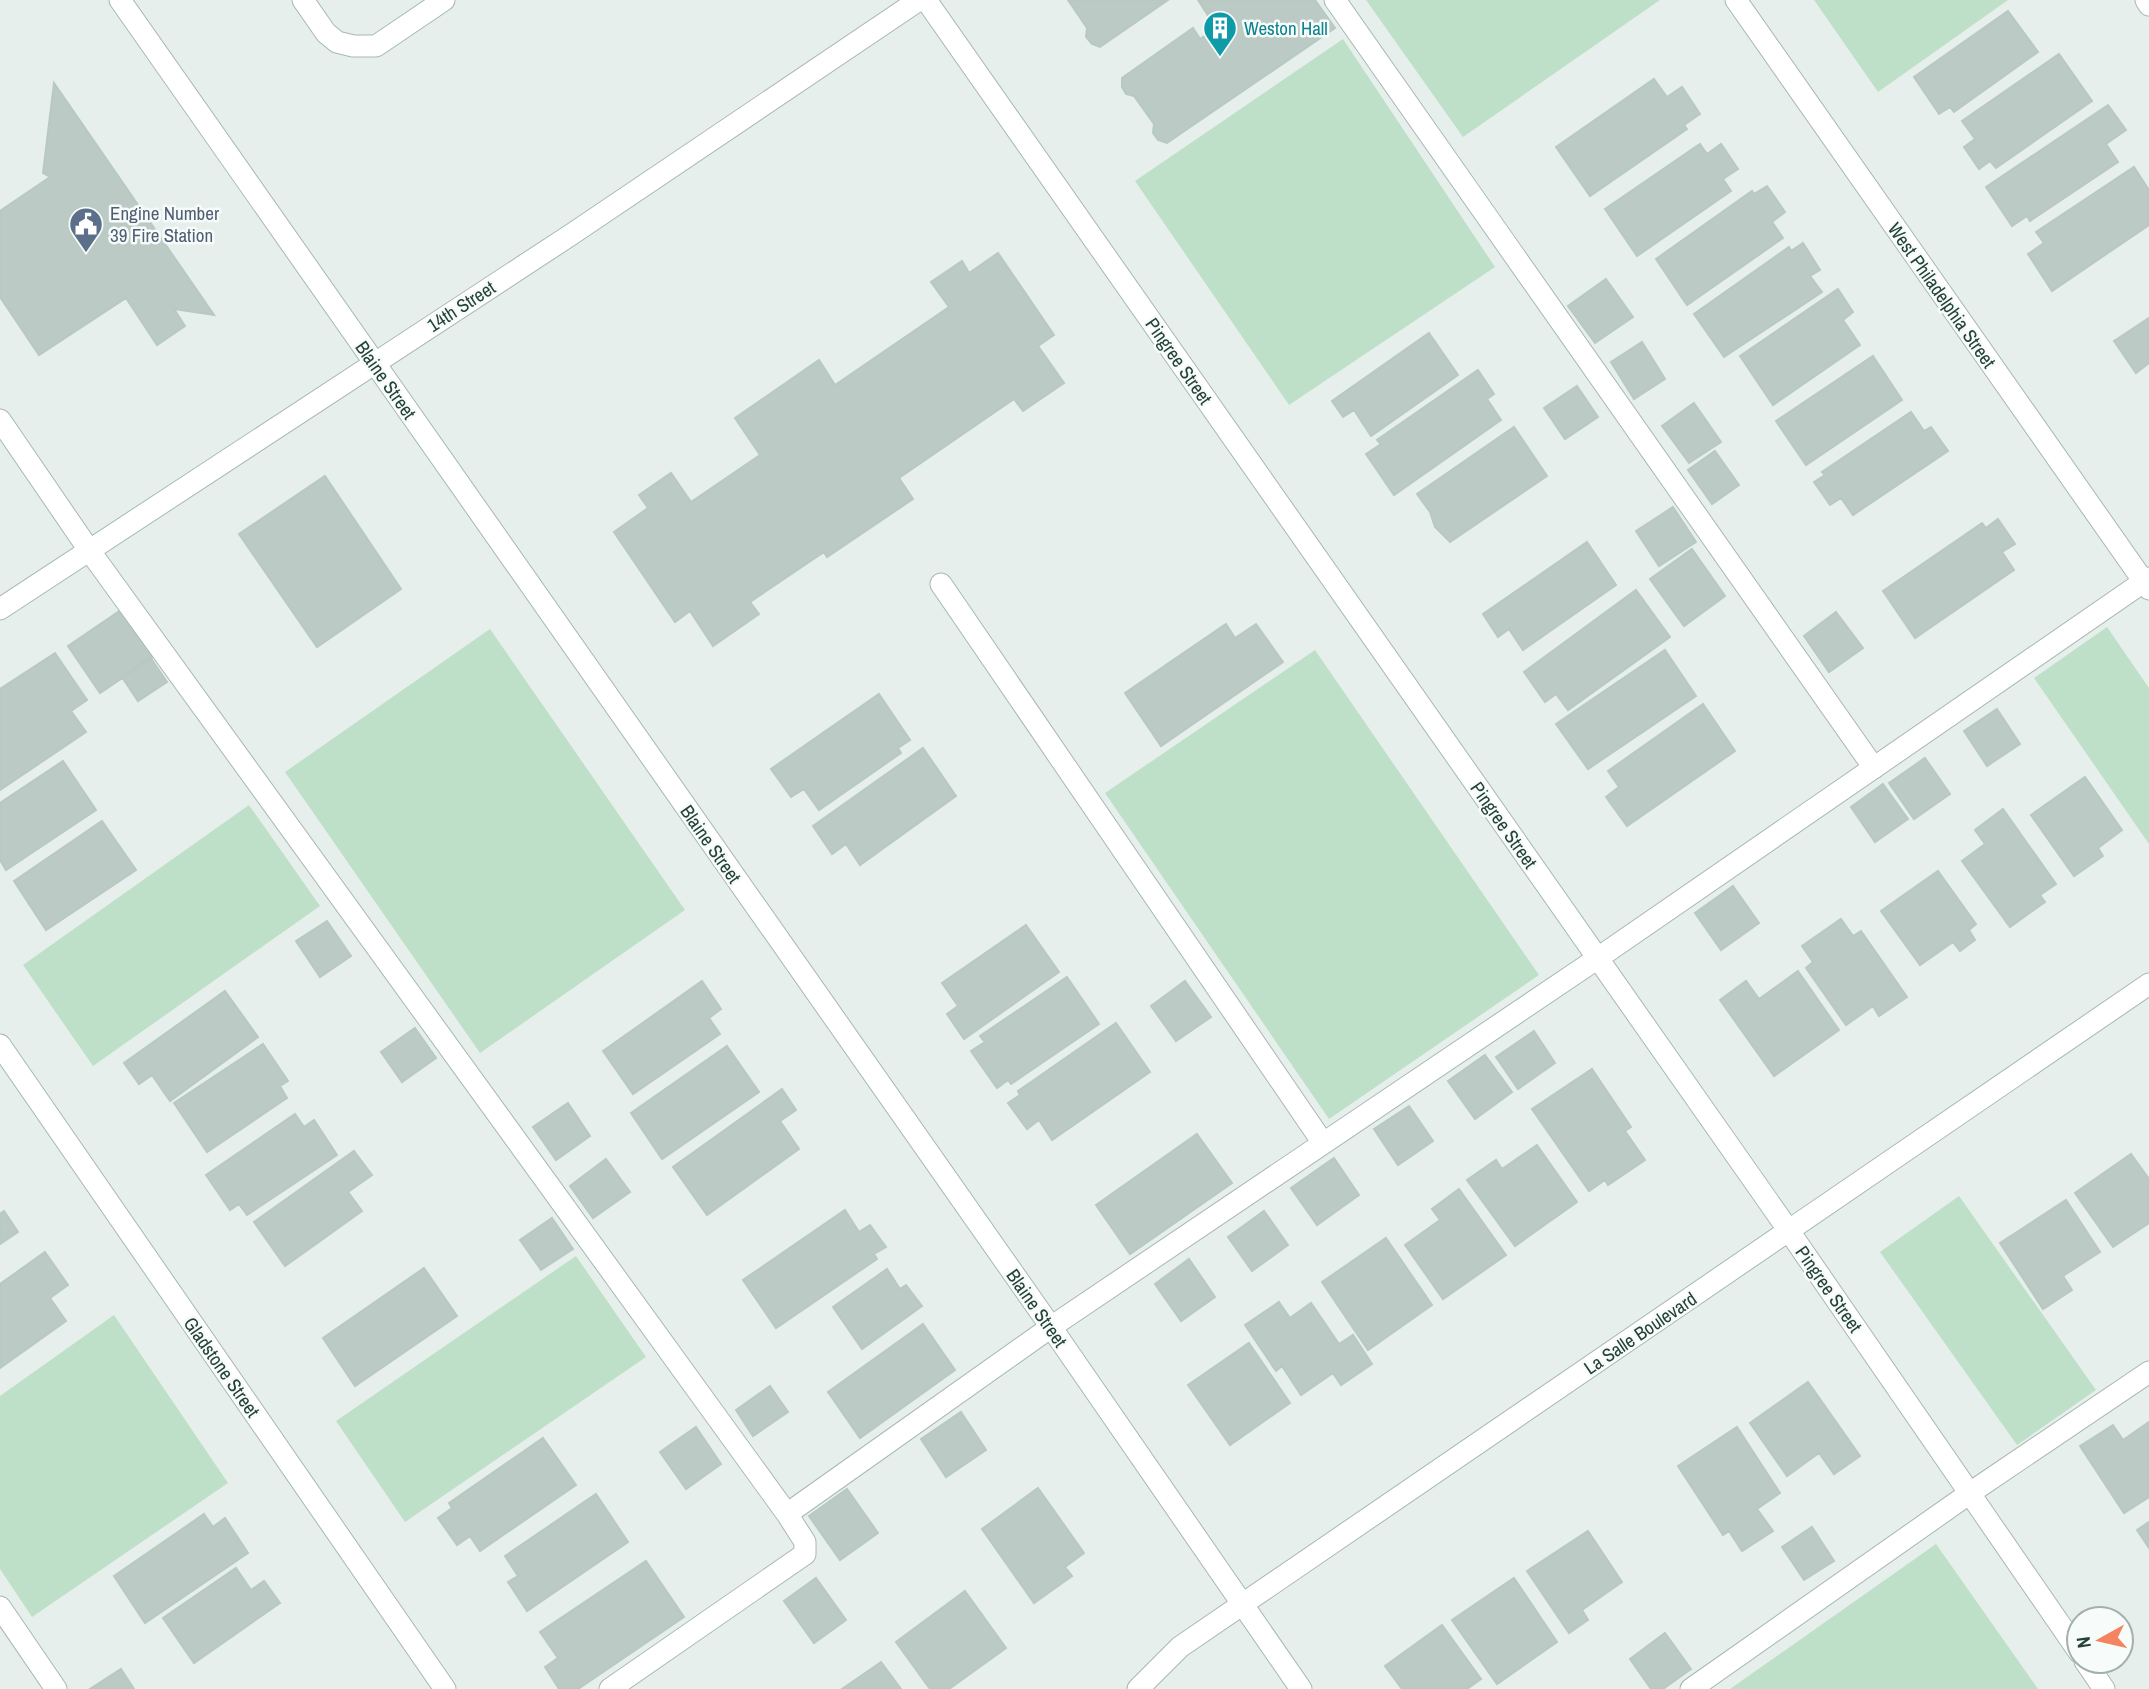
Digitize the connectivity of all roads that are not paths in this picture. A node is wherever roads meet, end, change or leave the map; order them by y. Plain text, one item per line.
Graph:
1 (120, 0) edge
2 (303, 0) edge
3 (444, 0) edge
4 (919, 0) edge
5 (926, 0) edge
6 (1335, 0) edge
7 (1736, 0) edge
8 (2146, 0) edge
9 (2149, 5) edge
10 (374, 363) junction
11 (0, 419) edge
12 (89, 550) junction
13 (2147, 583) edge
14 (941, 584) dead end
15 (0, 609) edge
16 (1874, 768) junction
17 (1598, 958) junction
18 (2149, 984) edge
19 (0, 1045) edge
20 (1323, 1143) junction
21 (1789, 1231) junction
22 (1051, 1327) junction
23 (2149, 1372) edge
24 (1970, 1493) junction
25 (787, 1514) junction
26 (1242, 1605) junction
27 (0, 1607) edge
28 (2065, 1632) edge
29 (1701, 1686) edge
30 (56, 1689) edge
31 (445, 1689) edge
32 (610, 1689) edge
33 (1138, 1689) edge
34 (1301, 1689) edge

1 - 10 street, Blaine Street
2 - 3 street
4 - 10 street, 14th Street
5 - 17 street, Pingree Street
6 - 16 street
7 - 13 street, West Philadelphia Street
8 - 9 street
10 - 12 street, 14th Street
10 - 22 street, Blaine Street
11 - 12 street
12 - 15 street, 14th Street
12 - 25 street
13 - 16 street
14 - 20 street
16 - 17 street
17 - 20 street
17 - 21 street, Pingree Street
18 - 21 street, La Salle Boulevard
19 - 31 street, Gladstone Street
20 - 22 street
21 - 24 street, Pingree Street
21 - 26 street, La Salle Boulevard
22 - 25 street
22 - 26 street, Blaine Street
23 - 24 street
24 - 28 street, Pingree Street
24 - 29 street
25 - 32 street
26 - 33 street, La Salle Boulevard
26 - 34 street, Blaine Street
27 - 30 street

